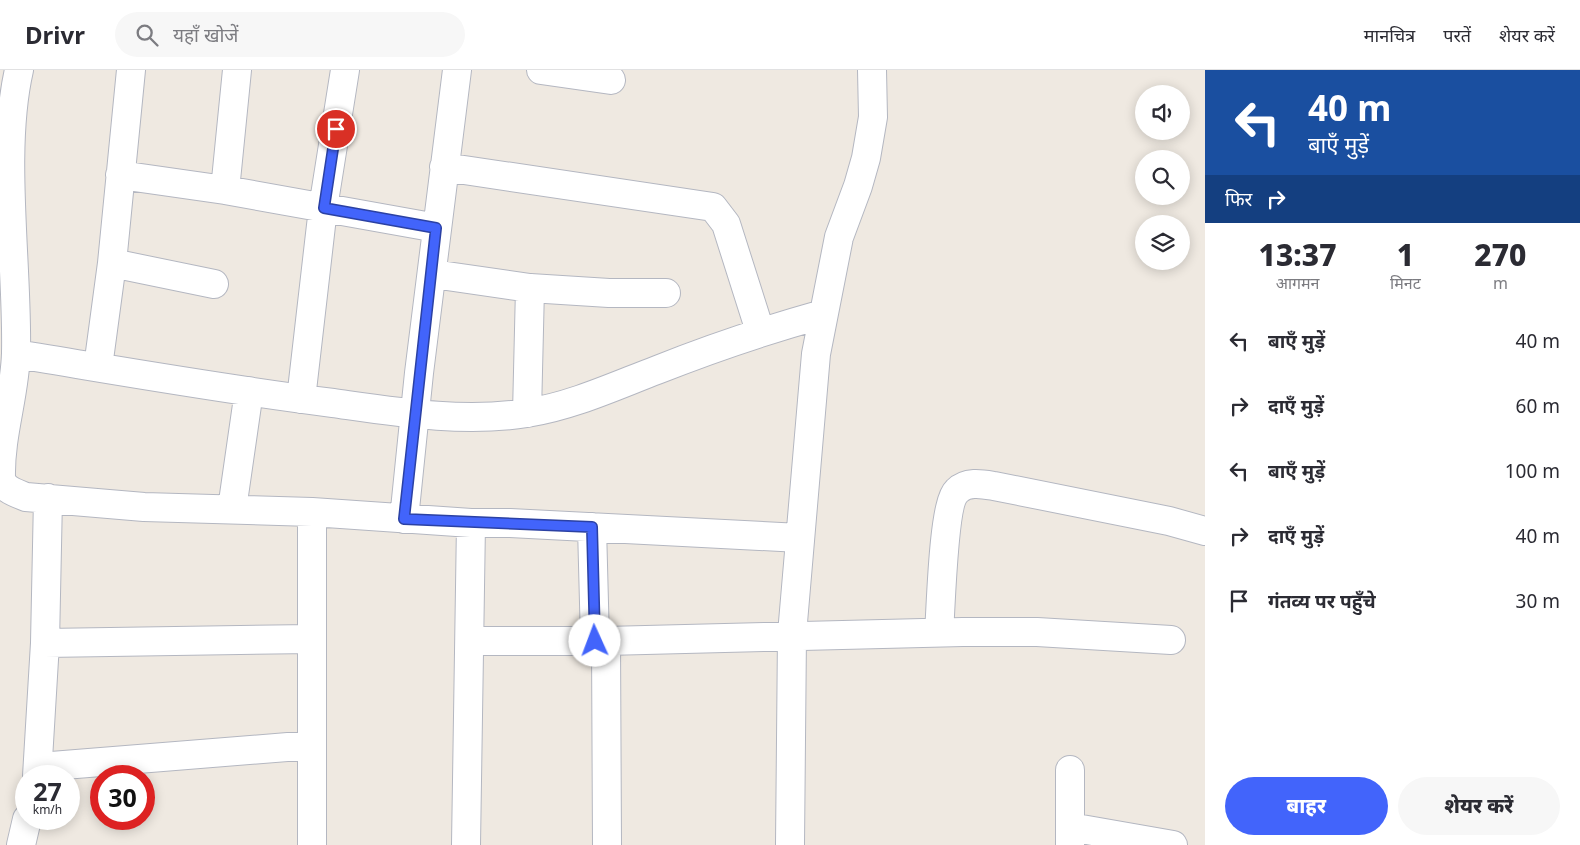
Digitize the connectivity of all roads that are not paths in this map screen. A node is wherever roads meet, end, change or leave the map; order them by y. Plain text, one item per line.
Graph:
1 (19, 70) edge
2 (131, 70) edge
3 (237, 70) edge
4 (345, 70) edge
5 (457, 70) edge
6 (541, 70) edge
7 (872, 70) edge
8 (611, 80) dead end
9 (4, 166) edge
10 (444, 167) junction
11 (120, 175) junction
12 (225, 190) junction
13 (324, 208) junction
14 (436, 228) junction
15 (112, 264) junction
16 (433, 274) junction
17 (214, 284) dead end
18 (530, 288) junction
19 (666, 293) dead end
20 (823, 314) junction
21 (760, 331) junction
22 (16, 354) junction
23 (98, 368) junction
24 (249, 391) junction
25 (301, 399) junction
26 (3, 413) edge
27 (527, 413) junction
28 (416, 414) junction
29 (48, 498) junction
30 (232, 509) junction
31 (312, 512) junction
32 (404, 519) junction
33 (471, 524) junction
34 (592, 527) junction
35 (1205, 531) edge
36 (800, 538) junction
37 (939, 632) junction
38 (792, 634) junction
39 (312, 639) junction
40 (1171, 640) dead end
41 (470, 641) junction
42 (600, 641) junction
43 (45, 643) junction
44 (312, 745) junction
45 (38, 765) edge
46 (80, 767) edge
47 (1070, 770) dead end
48 (24, 830) edge
49 (1070, 836) edge
50 (21, 845) edge
51 (312, 845) edge
52 (466, 845) edge
53 (606, 845) edge
54 (790, 845) edge
55 (1173, 845) edge

1 - 9 street
2 - 11 street
3 - 12 street
4 - 13 street
5 - 10 street
6 - 8 street
7 - 20 street
9 - 22 street
10 - 14 street
10 - 21 street
11 - 12 street
11 - 15 street
12 - 13 street
13 - 14 street
13 - 25 street
14 - 16 street
15 - 17 street
15 - 23 street
16 - 18 street
16 - 28 street
18 - 19 street
18 - 27 street
20 - 21 street
20 - 36 street
21 - 27 street
22 - 23 street
22 - 26 street
23 - 24 street
24 - 25 street
24 - 30 street
25 - 28 street
26 - 29 street
27 - 28 street
28 - 32 street
29 - 30 street
29 - 43 street
30 - 31 street
31 - 32 street
31 - 39 street
32 - 33 street
33 - 34 street
33 - 41 street
34 - 36 street
34 - 42 street
35 - 37 street
36 - 38 street
37 - 38 street
37 - 40 street
38 - 42 street
38 - 54 street
39 - 43 street
39 - 44 street
41 - 42 street
41 - 52 street
42 - 53 street
43 - 45 street
44 - 46 street
44 - 51 street
47 - 49 street
48 - 50 street
49 - 55 street

